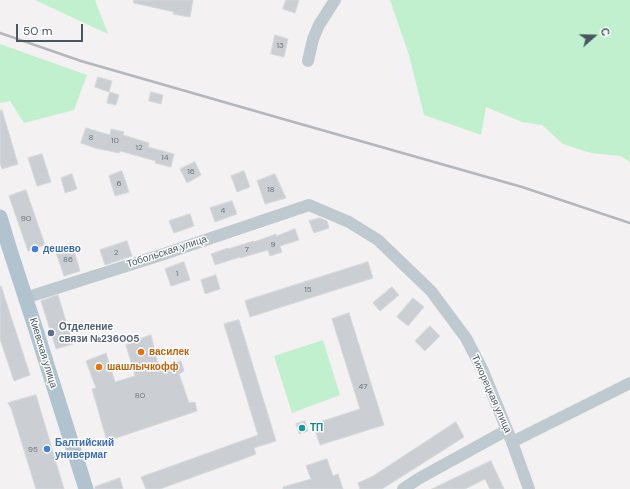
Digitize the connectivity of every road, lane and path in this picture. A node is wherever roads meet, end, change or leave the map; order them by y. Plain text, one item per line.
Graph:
1 (335, 0) edge
2 (308, 60) dead end
3 (309, 206) joint
4 (1, 221) edge
5 (25, 298) junction
6 (630, 383) edge
7 (507, 430) junction
8 (512, 442) junction
9 (86, 489) edge
10 (403, 489) edge
11 (529, 489) edge

1 - 2 street
3 - 5 street, Тобольская улица
3 - 7 street, Тихорецкая улица
4 - 5 main road, Киевская улица
5 - 9 main road, Киевская улица
6 - 8 street
7 - 8 street, Тихорецкая улица
7 - 10 street
8 - 11 street, Тихорецкая улица

